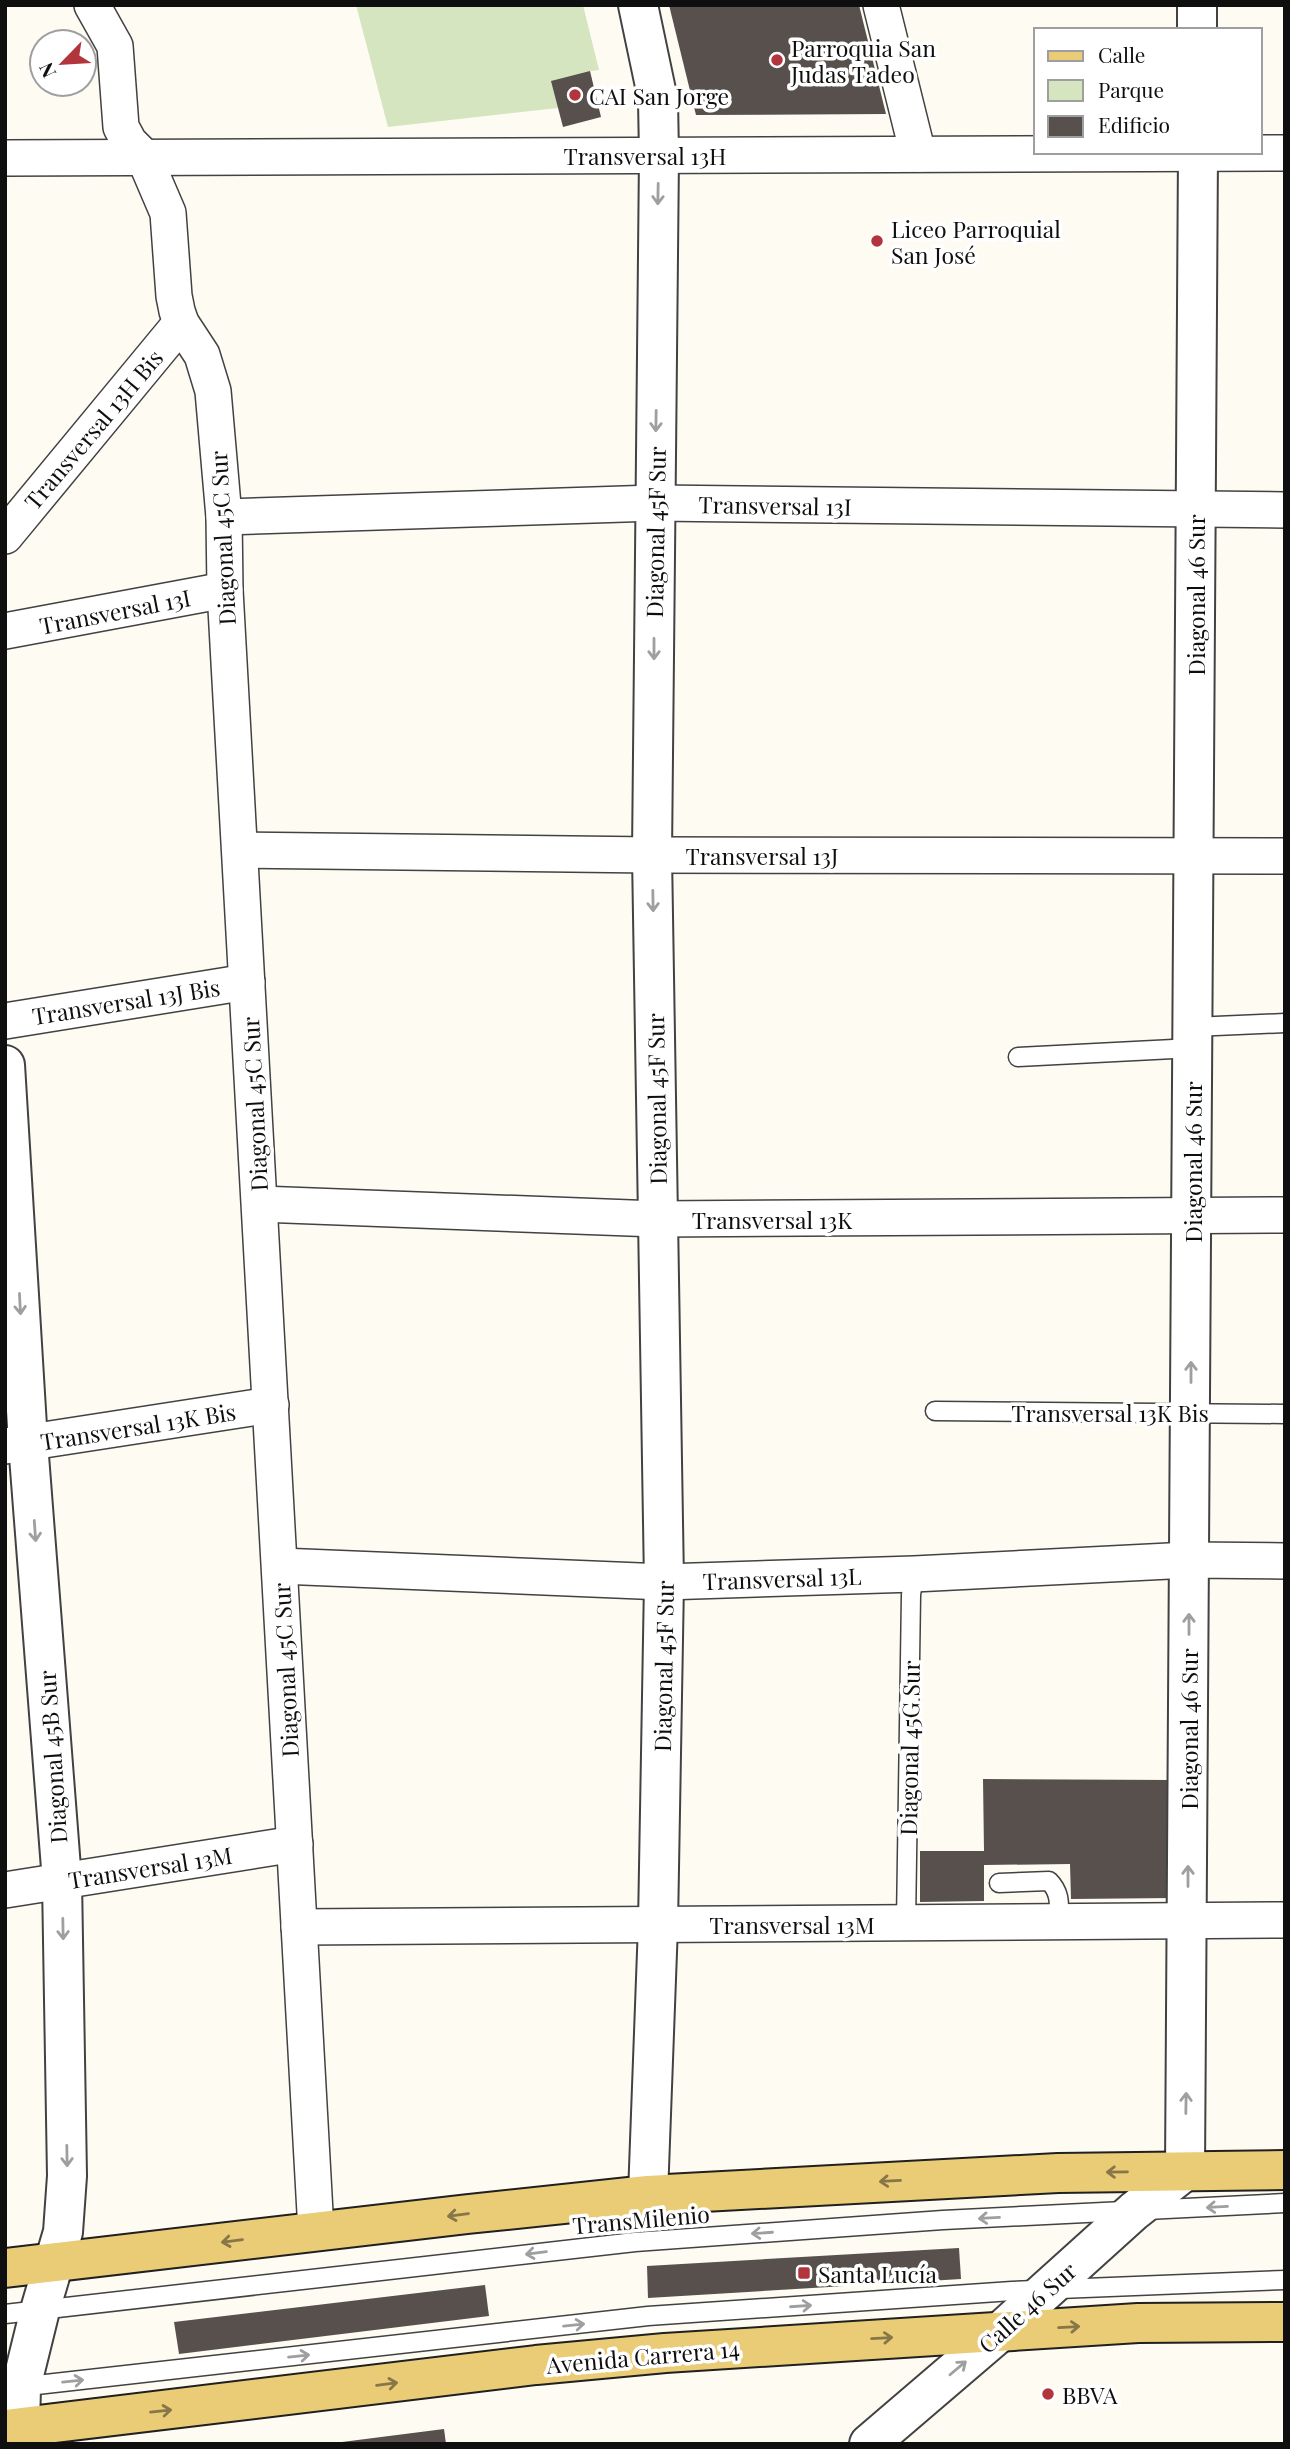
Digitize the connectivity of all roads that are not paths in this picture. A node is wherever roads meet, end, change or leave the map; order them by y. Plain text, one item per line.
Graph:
1 (92, 5) edge
2 (638, 5) edge
3 (881, 5) edge
4 (1197, 5) edge
5 (1197, 28) edge
6 (1262, 153) edge
7 (1285, 153) edge
8 (918, 154) junction
9 (1034, 154) edge
10 (1198, 154) edge
11 (659, 155) junction
12 (144, 157) junction
13 (5, 158) edge
14 (181, 323) junction
15 (655, 503) junction
16 (1285, 510) edge
17 (1196, 511) junction
18 (224, 517) junction
19 (5, 536) edge
20 (225, 590) junction
21 (5, 631) edge
22 (240, 850) junction
23 (652, 855) junction
24 (1285, 856) edge
25 (1194, 857) junction
26 (247, 982) junction
27 (5, 1021) edge
28 (1285, 1023) edge
29 (1193, 1037) junction
30 (1018, 1057) dead end
31 (5, 1065) edge
32 (260, 1204) junction
33 (1285, 1215) edge
34 (1192, 1216) junction
35 (657, 1219) junction
36 (271, 1405) junction
37 (934, 1411) dead end
38 (1190, 1413) junction
39 (1285, 1414) edge
40 (17, 1445) edge
41 (1189, 1560) junction
42 (1285, 1561) edge
43 (279, 1566) junction
44 (914, 1574) junction
45 (664, 1582) junction
46 (295, 1844) junction
47 (62, 1881) junction
48 (999, 1883) dead end
49 (5, 1890) edge
50 (1187, 1920) junction
51 (1285, 1920) edge
52 (1059, 1921) junction
53 (906, 1923) junction
54 (658, 1925) junction
55 (299, 1927) junction
56 (1285, 2170) edge
57 (1185, 2171) junction
58 (648, 2195) junction
59 (1285, 2203) edge
60 (1134, 2211) junction
61 (316, 2231) junction
62 (54, 2262) junction
63 (5, 2268) edge
64 (1285, 2280) edge
65 (1047, 2290) junction
66 (23, 2312) edge
67 (1285, 2322) edge
68 (1001, 2332) junction
69 (13, 2388) edge
70 (17, 2433) edge
71 (869, 2444) edge

1 - 12 street, Diagonal 45C Sur
2 - 11 street, Diagonal 45F Sur
3 - 8 street
4 - 5 street
6 - 7 street, Transversal 13H
8 - 9 street, Transversal 13H
8 - 11 street, Transversal 13H
10 - 17 street, Diagonal 46 Sur
11 - 12 street, Transversal 13H
11 -> 15 street, Diagonal 45F Sur
12 - 13 street, Transversal 13H
12 - 14 street, Diagonal 45C Sur
14 - 18 street, Diagonal 45C Sur
14 - 19 street, Transversal 13H Bis
15 - 17 street, Transversal 13I
15 - 18 street, Transversal 13I
15 -> 23 street, Diagonal 45F Sur
16 - 17 street, Transversal 13I
17 - 25 street, Diagonal 46 Sur
18 - 20 street, Diagonal 45C Sur
20 - 21 street, Transversal 13I
20 - 22 street, Diagonal 45C Sur
22 - 23 street, Transversal 13J
22 - 26 street, Diagonal 45C Sur
23 - 25 street, Transversal 13J
23 -> 35 street, Diagonal 45F Sur
24 - 25 street, Transversal 13J
25 - 29 street, Diagonal 46 Sur
26 - 27 street, Transversal 13J Bis
26 - 32 street, Diagonal 45C Sur
28 - 29 lane
29 - 30 lane
29 - 34 street, Diagonal 46 Sur
31 -> 40 street, Diagonal 45B Sur
32 - 35 street, Transversal 13K
32 - 36 street, Diagonal 45C Sur
33 - 34 street, Transversal 13K
34 - 35 street, Transversal 13K
38 -> 34 street, Diagonal 46 Sur
35 - 45 street, Diagonal 45F Sur
36 - 40 street, Transversal 13K Bis
36 - 43 street, Diagonal 45C Sur
37 - 38 lane, Transversal 13K Bis
38 - 39 lane, Transversal 13K Bis
38 - 41 street, Diagonal 46 Sur
40 -> 47 street, Diagonal 45B Sur
41 - 42 street, Transversal 13L
41 - 44 street, Transversal 13L
50 -> 41 street, Diagonal 46 Sur
43 - 45 street, Transversal 13L
43 - 46 street, Diagonal 45C Sur
44 - 45 street, Transversal 13L
44 - 53 lane, Diagonal 45G Sur
45 - 54 street, Diagonal 45F Sur
46 - 47 street, Transversal 13M
46 - 55 street, Diagonal 45C Sur
47 - 49 street, Transversal 13M
47 -> 62 street, Diagonal 45B Sur
48 - 52 lane
50 - 51 street, Transversal 13M
50 - 52 street, Transversal 13M
57 -> 50 street, Diagonal 46 Sur
52 - 53 street, Transversal 13M
53 - 54 street, Transversal 13M
54 - 55 street, Transversal 13M
54 - 58 street, Diagonal 45F Sur
55 - 61 street, Diagonal 45C Sur
56 - 57 main road
57 -> 58 main road
57 - 60 street, Calle 46 Sur
58 -> 61 main road
59 -> 60 lane, TransMilenio
60 - 65 street, Calle 46 Sur
60 -> 66 lane, TransMilenio
61 -> 62 main road
62 - 63 main road
62 - 66 street, Diagonal 45B Sur
64 - 65 lane
65 - 68 street, Calle 46 Sur
69 -> 65 lane
66 - 69 street, Diagonal 45B Sur
68 -> 67 main road, Avenida Carrera 14
70 -> 68 main road, Avenida Carrera 14
71 -> 68 street, Calle 46 Sur
69 - 70 street, Diagonal 45B Sur

